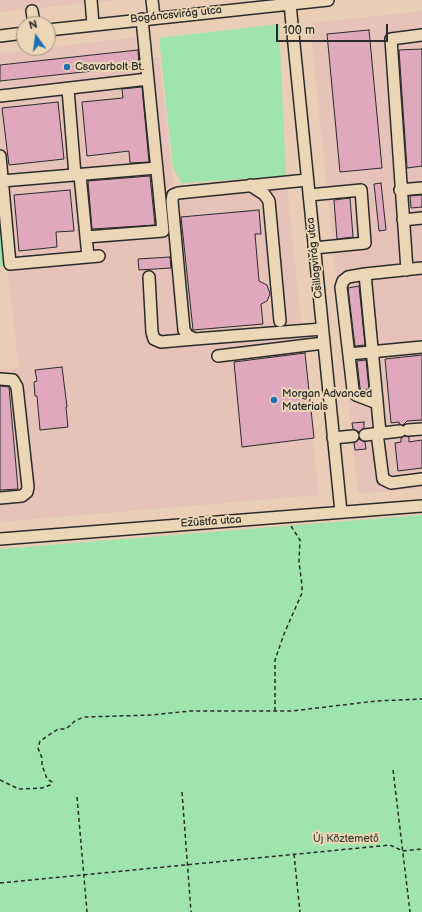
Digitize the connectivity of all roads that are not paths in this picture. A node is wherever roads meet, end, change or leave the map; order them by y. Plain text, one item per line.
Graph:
1 (91, 0) edge
2 (152, 0) edge
3 (328, 0) edge
4 (269, 3) edge
5 (290, 4) junction
6 (32, 11) dead end
7 (33, 16) edge
8 (154, 18) junction
9 (142, 19) junction
10 (93, 24) junction
11 (56, 29) edge
12 (16, 34) edge
13 (422, 35) edge
14 (0, 36) edge
15 (148, 79) junction
16 (68, 89) junction
17 (0, 96) edge
18 (0, 156) edge
19 (157, 168) junction
20 (77, 175) junction
21 (307, 180) junction
22 (2, 181) junction
23 (250, 185) junction
24 (422, 188) edge
25 (400, 190) junction
26 (309, 196) junction
27 (422, 218) edge
28 (403, 220) junction
29 (86, 237) junction
30 (314, 248) junction
31 (422, 268) edge
32 (407, 270) junction
33 (365, 274) junction
34 (149, 277) dead end
35 (280, 321) dead end
36 (322, 328) junction
37 (195, 339) junction
38 (324, 343) junction
39 (422, 348) edge
40 (372, 352) junction
41 (349, 354) junction
42 (218, 356) dead end
43 (0, 380) edge
44 (377, 404) junction
45 (422, 429) edge
46 (378, 433) junction
47 (365, 434) dead end
48 (353, 436) dead end
49 (333, 438) junction
50 (422, 480) edge
51 (0, 498) edge
52 (422, 506) edge
53 (341, 512) junction
54 (0, 539) edge

1 - 10 street
2 - 8 street
3 - 5 street, Bogáncsvirág utca
4 - 5 street, Bogáncsvirág utca
4 - 8 street, Bogáncsvirág utca
5 - 21 street, Csillagvirág utca
6 - 7 street
8 - 9 street, Bogáncsvirág utca
9 - 10 street, Bogáncsvirág utca
9 - 15 street
10 - 11 street, Bogáncsvirág utca
12 - 14 street
13 - 25 street
15 - 16 street
15 - 19 street
16 - 17 street
16 - 20 street
18 - 22 street
19 - 20 street
19 - 29 street
20 - 22 street
20 - 29 street
21 - 23 street
21 - 26 street, Csillagvirág utca
22 - 29 street
23 - 35 street
23 - 37 street
24 - 25 street
25 - 28 street
26 - 30 street, Csillagvirág utca
26 - 30 street
27 - 28 street
28 - 32 street
30 - 36 street, Csillagvirág utca
31 - 32 street
32 - 33 street
33 - 40 street
33 - 41 street
34 - 37 street
36 - 37 street
36 - 38 street, Csillagvirág utca
38 - 42 street
38 - 49 street, Csillagvirág utca
39 - 40 street
40 - 41 street
40 - 44 street
41 - 44 street
43 - 51 street
44 - 46 street
45 - 46 street
46 - 47 street
46 - 50 street
48 - 49 street
49 - 53 street, Csillagvirág utca
52 - 53 street, Ezüstfa utca
53 - 54 street, Ezüstfa utca

